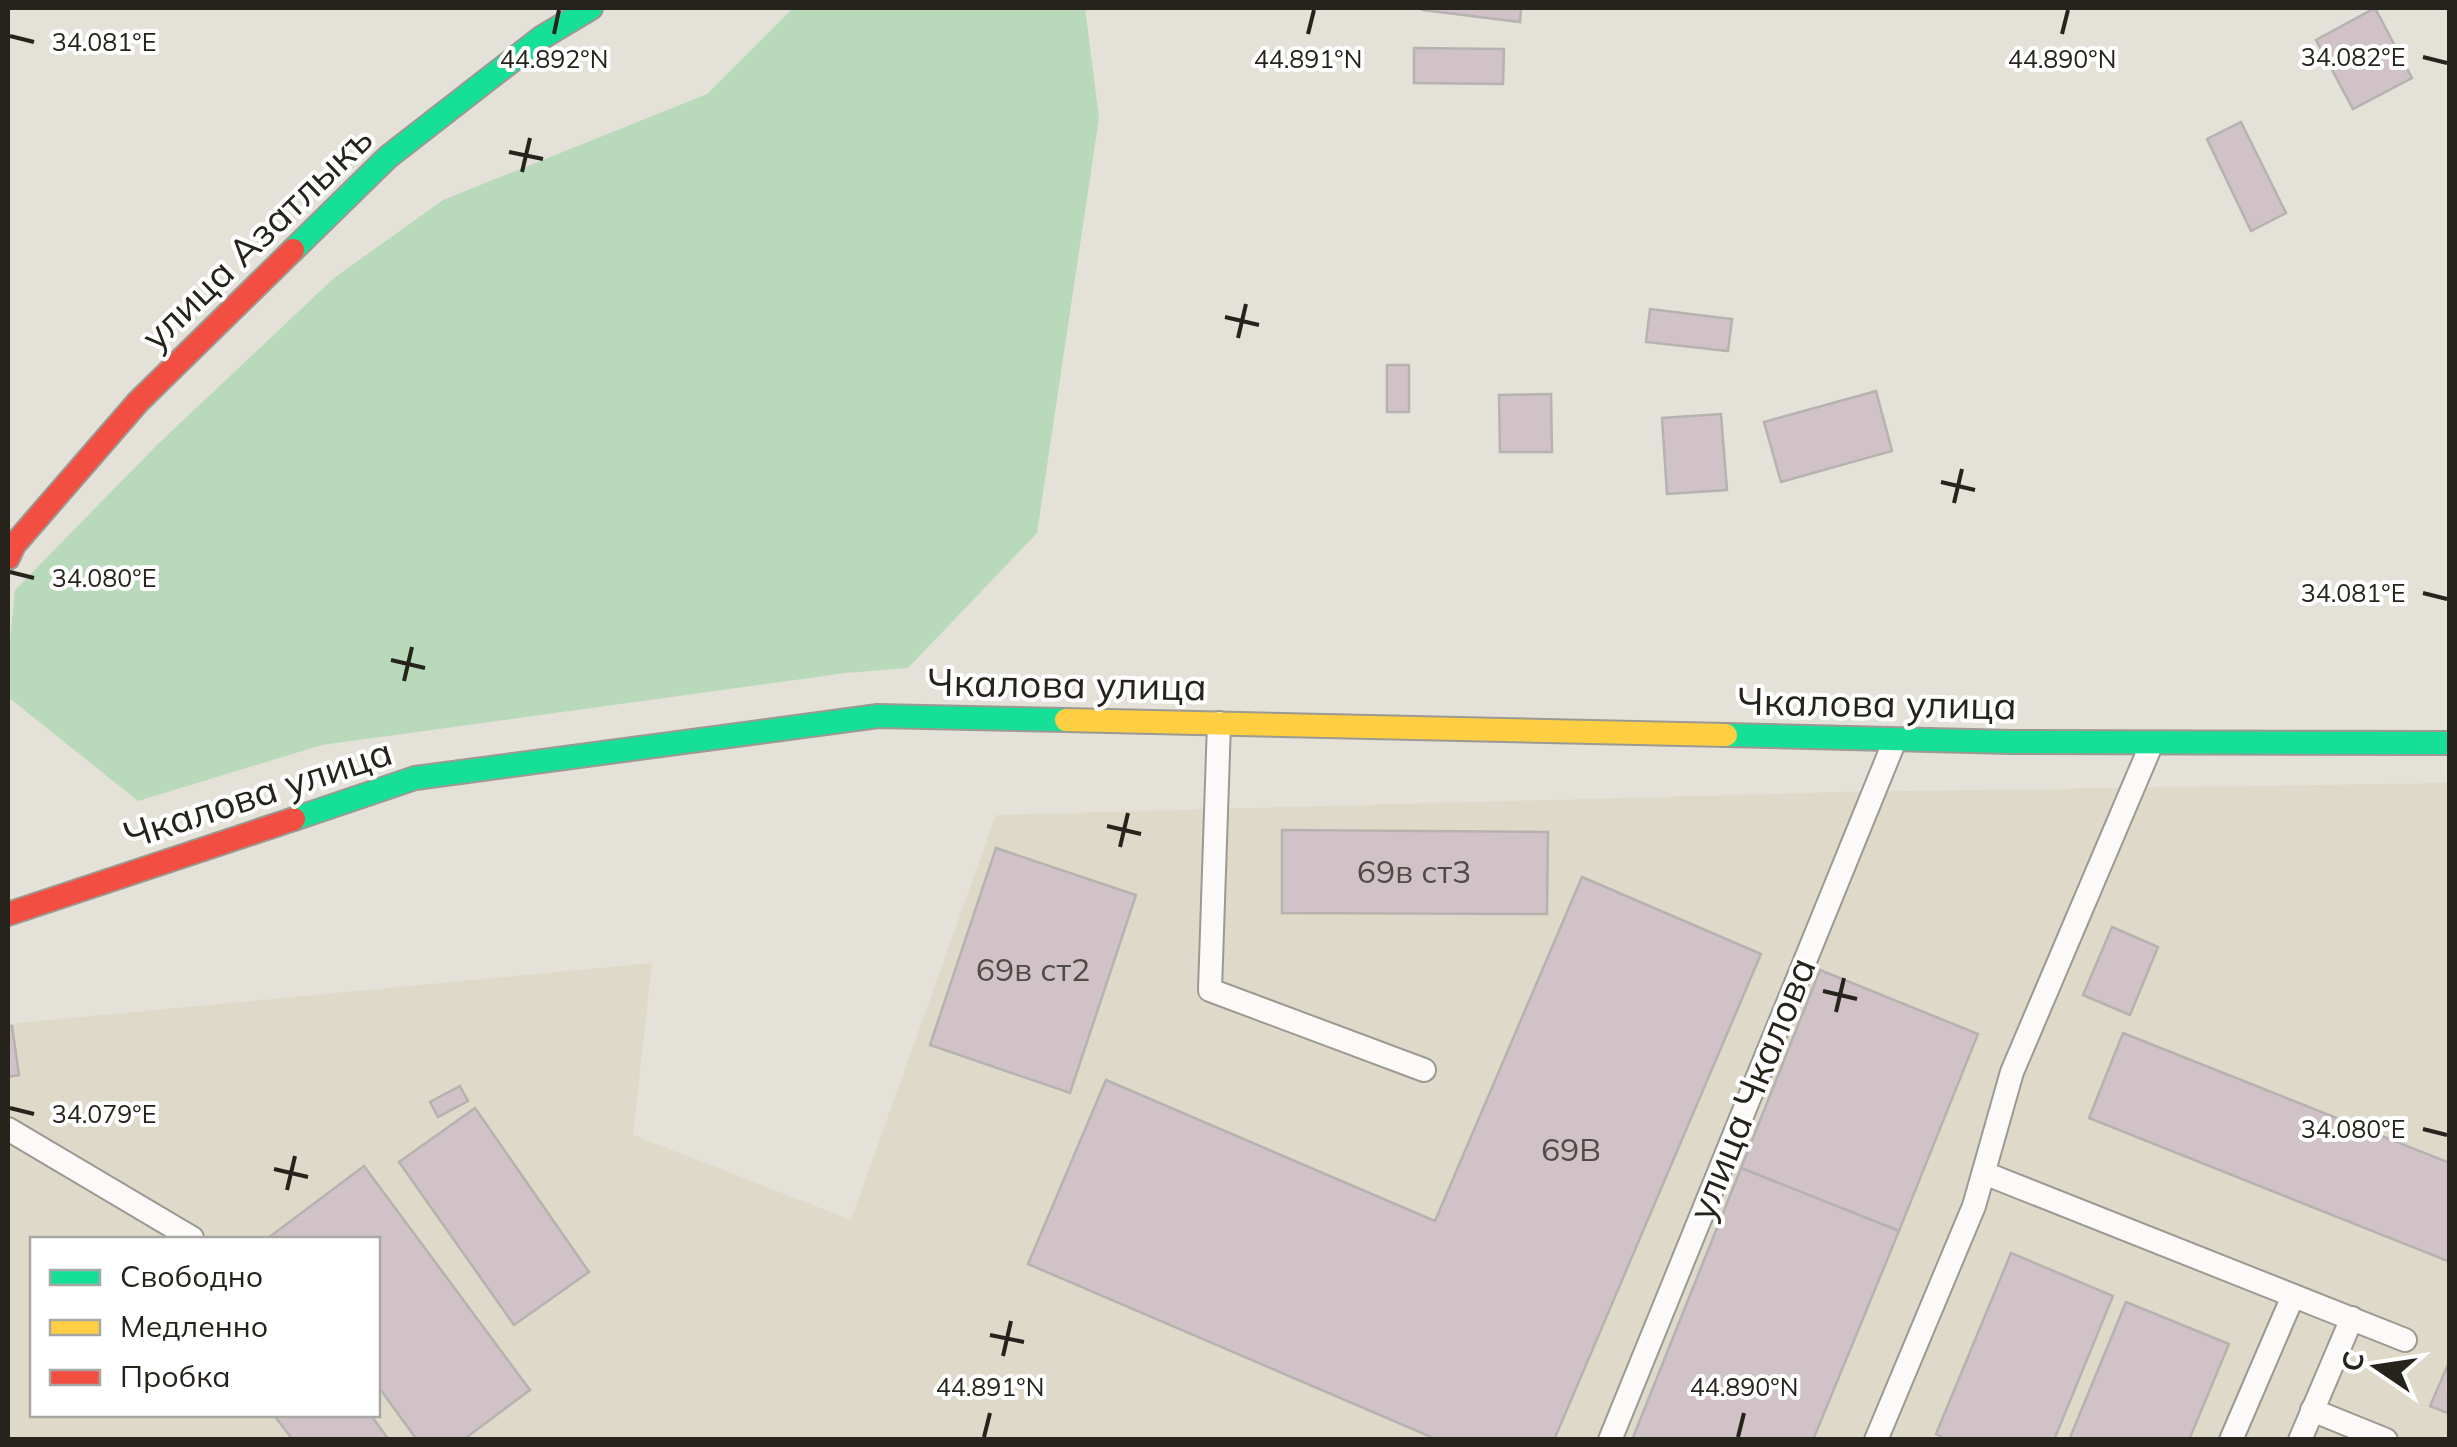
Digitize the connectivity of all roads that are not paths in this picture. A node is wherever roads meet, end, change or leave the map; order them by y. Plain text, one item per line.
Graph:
1 (591, 8) edge
2 (8, 558) edge
3 (1219, 723) junction
4 (1896, 740) junction
5 (2152, 742) junction
6 (2450, 744) edge
7 (8, 914) edge
8 (1424, 1070) dead end
9 (8, 1129) edge
10 (1984, 1173) junction
11 (190, 1237) edge
12 (2293, 1296) junction
13 (2352, 1318) junction
14 (2404, 1340) dead end
15 (2312, 1410) junction
16 (1610, 1440) edge
17 (1876, 1440) edge
18 (2231, 1440) edge
19 (2300, 1440) edge
20 (2386, 1440) edge

1 - 2 street, улица Азатлыкъ
3 - 4 street, Чкалова улица
3 - 7 street, Чкалова улица
3 - 8 lane
4 - 5 street, Чкалова улица
4 - 16 lane, улица Чкалова
5 - 6 street, Чкалова улица
5 - 10 lane
9 - 11 lane
10 - 12 lane
10 - 17 lane
12 - 13 lane
12 - 18 lane
13 - 14 lane
13 - 15 lane
15 - 19 lane
15 - 20 lane

